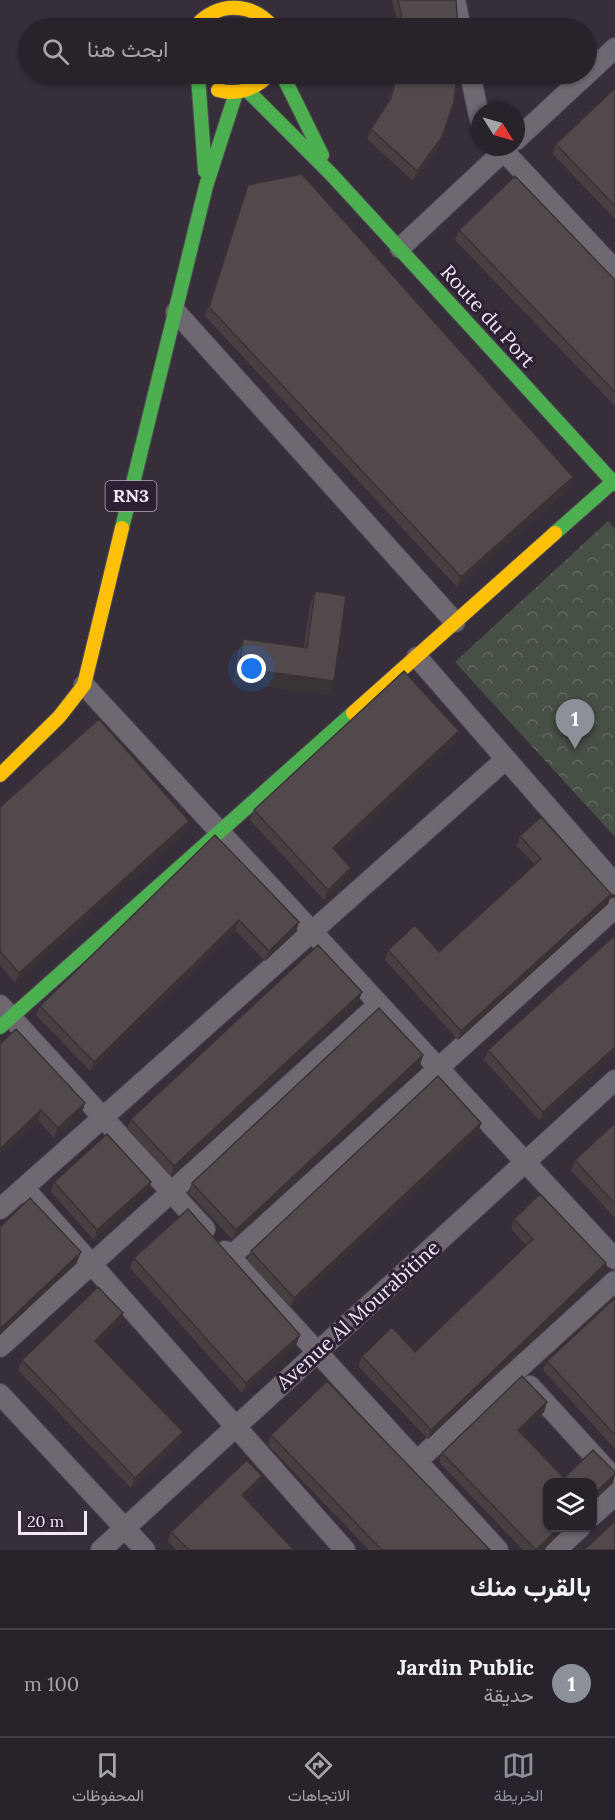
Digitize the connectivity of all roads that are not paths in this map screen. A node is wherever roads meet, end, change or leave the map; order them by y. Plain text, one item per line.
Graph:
1 (264, 0) edge
2 (455, 0) edge
3 (217, 4) edge
4 (202, 18) edge
5 (265, 18) edge
6 (270, 18) edge
7 (459, 18) edge
8 (615, 48) edge
9 (597, 64) edge
10 (199, 84) edge
11 (208, 84) edge
12 (260, 84) edge
13 (287, 84) edge
14 (472, 84) edge
15 (575, 84) edge
16 (242, 92) junction
17 (476, 102) edge
18 (525, 130) edge
19 (497, 156) edge
20 (516, 156) edge
21 (332, 175) junction
22 (206, 186) junction
23 (400, 248) junction
24 (615, 270) edge
25 (176, 312) junction
26 (614, 482) edge
27 (455, 622) junction
28 (417, 657) junction
29 (84, 685) junction
30 (506, 759) junction
31 (0, 776) edge
32 (220, 832) junction
33 (615, 884) edge
34 (615, 908) edge
35 (312, 932) junction
36 (379, 1004) junction
37 (4, 1017) edge
38 (438, 1068) junction
39 (615, 1080) edge
40 (103, 1118) junction
41 (525, 1162) junction
42 (24, 1188) junction
43 (170, 1191) junction
44 (0, 1209) edge
45 (230, 1257) junction
46 (615, 1259) edge
47 (90, 1264) junction
48 (615, 1281) edge
49 (0, 1347) edge
50 (317, 1352) junction
51 (516, 1371) junction
52 (0, 1394) edge
53 (236, 1427) junction
54 (417, 1461) junction
55 (615, 1479) edge
56 (615, 1496) edge
57 (597, 1512) edge
58 (124, 1528) junction
59 (575, 1532) edge
60 (101, 1550) edge
61 (145, 1550) edge
62 (345, 1550) edge
63 (498, 1550) edge
64 (555, 1550) edge

1 - 6 street
2 - 7 street
3 - 4 street
3 - 5 street
8 - 9 street
10 - 22 street, RN3
11 - 16 street, RN3
12 - 16 street
13 - 21 street, Route du Port
14 - 17 street
15 - 18 street
16 - 21 street, Route du Port
16 - 22 street, RN3
19 - 23 street
20 - 24 street
21 - 23 street, Route du Port
22 - 25 street, RN3
23 - 26 street, Route du Port
25 - 27 street
25 - 29 street, RN3
26 - 27 street
27 - 28 street
28 - 30 street
28 - 32 street
29 - 31 street, RN3
29 - 32 street
30 - 33 street
30 - 35 street
32 - 35 street
32 - 37 street
34 - 38 street
35 - 36 street
35 - 40 street
36 - 38 street
36 - 43 street
37 - 40 street
38 - 41 street
38 - 45 street
39 - 41 street, Avenue Al Mourabitine
40 - 42 street
40 - 43 street
41 - 46 street
41 - 50 street, Avenue Al Mourabitine
42 - 44 street
42 - 47 street
43 - 45 street
43 - 47 street
45 - 50 street
47 - 49 street
47 - 53 street
48 - 51 street
50 - 53 street, Avenue Al Mourabitine
50 - 54 street
51 - 54 street
51 - 55 street
52 - 58 street
53 - 58 street, Avenue Al Mourabitine
53 - 62 street
54 - 63 street
56 - 57 street
58 - 60 street, Avenue Al Mourabitine
58 - 61 street
59 - 64 street

